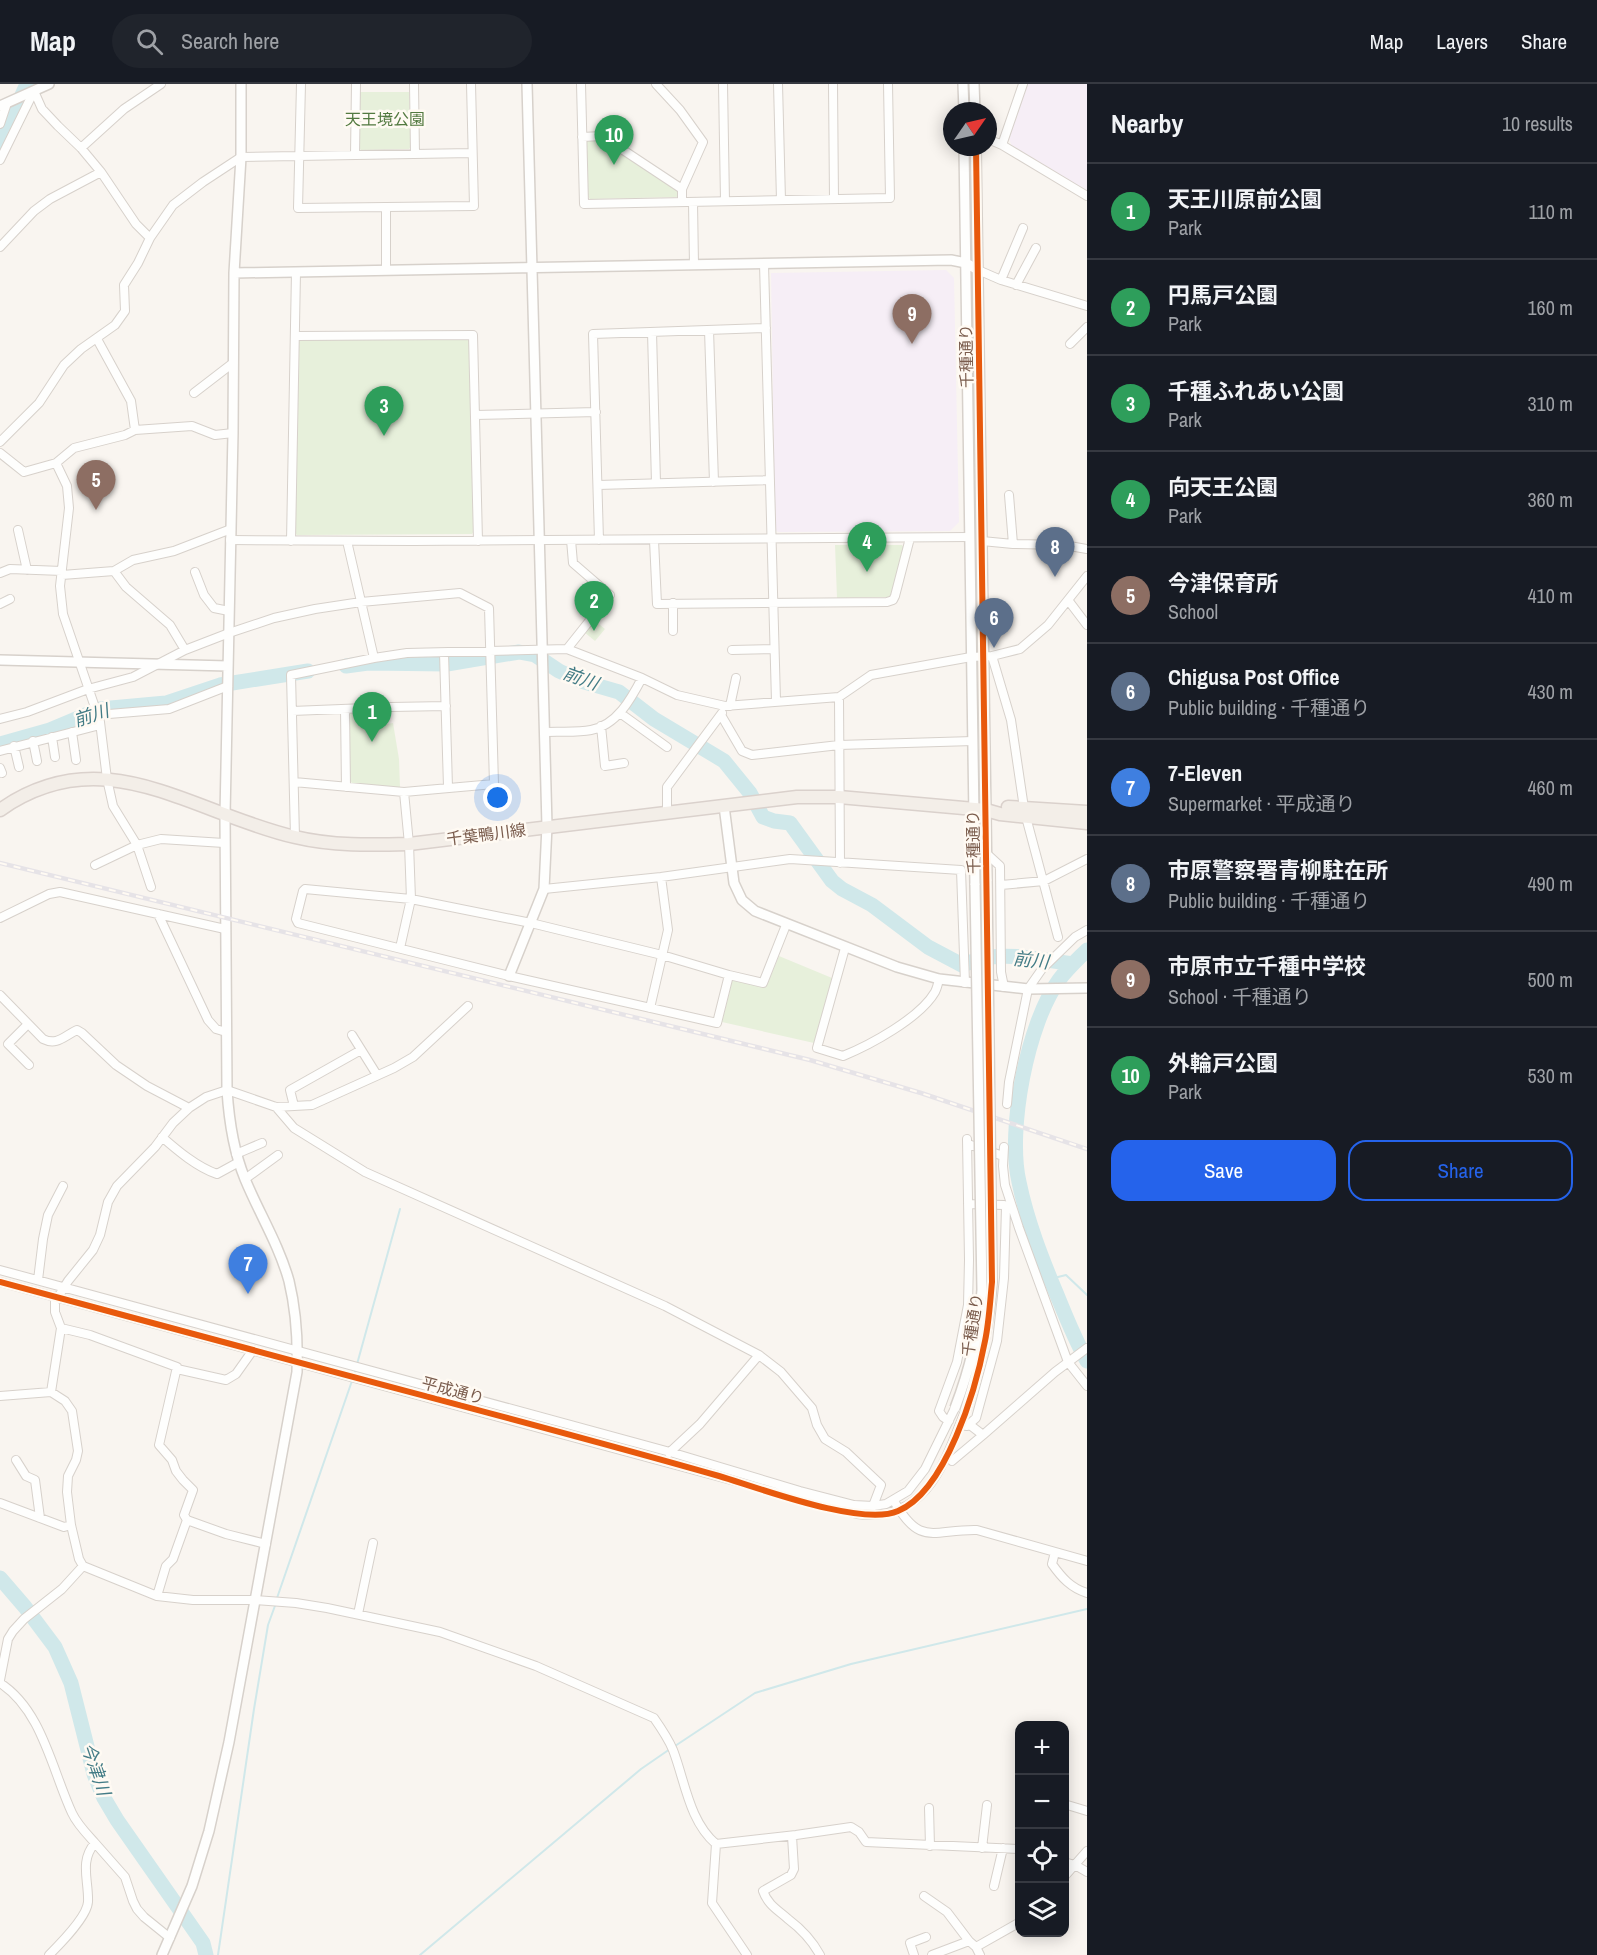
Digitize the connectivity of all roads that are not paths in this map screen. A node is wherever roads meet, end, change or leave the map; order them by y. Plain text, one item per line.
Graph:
1 (49, 84) edge
2 (161, 84) edge
3 (241, 84) edge
4 (301, 84) edge
5 (356, 84) edge
6 (414, 84) edge
7 (471, 84) edge
8 (527, 84) edge
9 (581, 84) edge
10 (656, 84) edge
11 (723, 84) edge
12 (778, 84) edge
13 (833, 84) edge
14 (888, 84) edge
15 (963, 84) edge
16 (974, 84) edge
17 (1023, 84) edge
18 (34, 91) junction
19 (964, 102) edge
20 (975, 102) edge
21 (3, 104) edge
22 (0, 124) edge
23 (582, 137) junction
24 (997, 143) edge
25 (1002, 145) junction
26 (81, 148) junction
27 (472, 153) junction
28 (415, 154) junction
29 (355, 155) junction
30 (299, 156) junction
31 (964, 156) edge
32 (976, 156) edge
33 (241, 157) junction
34 (0, 160) edge
35 (101, 172) junction
36 (682, 189) junction
37 (1087, 196) edge
38 (834, 199) junction
39 (781, 200) junction
40 (725, 201) junction
41 (682, 202) junction
42 (693, 202) junction
43 (386, 207) junction
44 (1023, 228) dead end
45 (150, 238) junction
46 (0, 247) edge
47 (1036, 248) dead end
48 (966, 263) junction
49 (764, 264) junction
50 (694, 265) junction
51 (532, 268) junction
52 (386, 270) junction
53 (978, 270) junction
54 (296, 272) junction
55 (234, 273) junction
56 (1001, 280) junction
57 (1016, 285) junction
58 (1087, 306) edge
59 (1087, 327) edge
60 (766, 328) junction
61 (709, 330) junction
62 (652, 332) junction
63 (296, 336) junction
64 (97, 339) junction
65 (1070, 344) dead end
66 (233, 363) junction
67 (194, 393) dead end
68 (596, 412) junction
69 (536, 414) junction
70 (475, 415) junction
71 (135, 430) junction
72 (233, 434) junction
73 (0, 442) edge
74 (0, 453) edge
75 (56, 463) junction
76 (770, 480) junction
77 (714, 482) junction
78 (656, 483) junction
79 (598, 485) junction
80 (1009, 495) dead end
81 (231, 529) junction
82 (18, 530) dead end
83 (970, 537) junction
84 (910, 538) junction
85 (771, 539) junction
86 (230, 540) junction
87 (478, 540) junction
88 (539, 540) junction
89 (571, 540) junction
90 (599, 540) junction
91 (654, 540) junction
92 (982, 540) junction
93 (291, 541) junction
94 (347, 541) junction
95 (1013, 544) junction
96 (1087, 549) edge
97 (27, 570) junction
98 (114, 571) junction
99 (195, 572) dead end
100 (0, 573) edge
101 (62, 573) junction
102 (1087, 576) edge
103 (10, 599) dead end
104 (1068, 600) junction
105 (360, 602) junction
106 (773, 602) junction
107 (673, 603) junction
108 (0, 604) edge
109 (229, 611) junction
110 (1087, 625) edge
111 (673, 631) dead end
112 (229, 633) junction
113 (567, 649) junction
114 (774, 649) junction
115 (185, 650) junction
116 (541, 650) junction
117 (732, 650) dead end
118 (491, 652) junction
119 (444, 653) junction
120 (988, 656) junction
121 (971, 657) junction
122 (374, 658) junction
123 (0, 660) edge
124 (79, 661) junction
125 (157, 663) junction
126 (228, 666) junction
127 (642, 678) junction
128 (736, 678) dead end
129 (228, 686) junction
130 (88, 689) junction
131 (839, 697) junction
132 (776, 701) junction
133 (446, 706) junction
134 (727, 706) junction
135 (345, 709) junction
136 (292, 711) junction
137 (620, 713) junction
138 (98, 715) junction
139 (721, 715) junction
140 (0, 719) edge
141 (100, 725) junction
142 (601, 726) junction
143 (72, 732) junction
144 (544, 732) junction
145 (52, 737) junction
146 (33, 741) junction
147 (973, 741) junction
148 (839, 745) junction
149 (14, 747) junction
150 (667, 747) dead end
151 (0, 751) edge
152 (55, 757) dead end
153 (76, 760) dead end
154 (37, 761) dead end
155 (624, 763) dead end
156 (20, 767) dead end
157 (107, 779) junction
158 (294, 782) junction
159 (346, 787) junction
160 (448, 788) junction
161 (404, 792) junction
162 (839, 797) junction
163 (724, 806) junction
164 (980, 809) junction
165 (0, 810) edge
166 (667, 811) junction
167 (1087, 812) edge
168 (1025, 813) junction
169 (225, 815) junction
170 (1087, 823) edge
171 (547, 826) junction
172 (295, 837) junction
173 (224, 843) junction
174 (409, 844) junction
175 (137, 845) junction
176 (987, 854) junction
177 (1087, 859) edge
178 (840, 863) junction
179 (95, 865) dead end
180 (731, 866) junction
181 (661, 877) junction
182 (1044, 881) junction
183 (1001, 885) junction
184 (151, 887) dead end
185 (544, 889) junction
186 (411, 899) junction
187 (158, 914) junction
188 (0, 918) edge
189 (531, 923) junction
190 (786, 925) junction
191 (225, 930) junction
192 (1087, 930) edge
193 (1058, 938) dead end
194 (400, 948) junction
195 (844, 948) junction
196 (662, 956) junction
197 (729, 975) junction
198 (509, 976) junction
199 (939, 979) junction
200 (965, 983) junction
201 (1004, 987) junction
202 (1028, 989) junction
203 (1082, 989) edge
204 (0, 995) edge
205 (468, 1006) dead end
206 (650, 1008) junction
207 (28, 1024) junction
208 (226, 1032) junction
209 (352, 1035) dead end
210 (362, 1050) junction
211 (29, 1065) dead end
212 (377, 1075) junction
213 (227, 1090) junction
214 (1008, 1104) dead end
215 (294, 1106) junction
216 (189, 1107) junction
217 (276, 1107) junction
218 (162, 1137) junction
219 (262, 1143) dead end
220 (278, 1155) dead end
221 (238, 1158) junction
222 (245, 1179) junction
223 (63, 1186) dead end
224 (968, 1204) junction
225 (1005, 1228) junction
226 (1020, 1228) junction
227 (0, 1270) edge
228 (38, 1280) junction
229 (0, 1282) edge
230 (64, 1288) junction
231 (58, 1297) junction
232 (61, 1328) junction
233 (1087, 1348) edge
234 (253, 1350) junction
235 (298, 1350) junction
236 (759, 1355) junction
237 (298, 1362) junction
238 (1068, 1362) junction
239 (177, 1369) junction
240 (1087, 1386) edge
241 (51, 1392) junction
242 (0, 1396) edge
243 (955, 1408) joint
244 (965, 1411) joint
245 (949, 1421) junction
246 (960, 1425) junction
247 (970, 1425) junction
248 (983, 1435) junction
249 (670, 1452) junction
250 (16, 1460) dead end
251 (662, 1460) junction
252 (952, 1461) dead end
253 (894, 1501) junction
254 (0, 1503) edge
255 (873, 1506) junction
256 (900, 1511) junction
257 (40, 1518) junction
258 (187, 1520) junction
259 (71, 1525) junction
260 (373, 1543) dead end
261 (266, 1544) junction
262 (1054, 1552) junction
263 (1087, 1561) edge
264 (83, 1566) junction
265 (1087, 1593) edge
266 (157, 1596) junction
267 (255, 1600) junction
268 (358, 1614) junction
269 (0, 1681) edge
270 (987, 1805) dead end
271 (1069, 1805) edge
272 (929, 1808) dead end
273 (1087, 1810) edge
274 (792, 1836) junction
275 (95, 1843) junction
276 (716, 1844) junction
277 (930, 1846) junction
278 (982, 1848) junction
279 (1003, 1848) junction
280 (1015, 1849) edge
281 (1087, 1851) edge
282 (1069, 1863) edge
283 (1075, 1865) junction
284 (1069, 1872) edge
285 (1087, 1872) edge
286 (994, 1886) dead end
287 (924, 1896) dead end
288 (1015, 1925) edge
289 (170, 1937) junction
290 (926, 1937) dead end
291 (969, 1941) junction
292 (978, 1951) edge
293 (49, 1955) edge
294 (162, 1955) edge
295 (747, 1955) edge
296 (820, 1955) edge
297 (914, 1955) edge
298 (932, 1955) edge

1 - 18 street
2 - 26 street
3 - 33 street
4 - 30 street
5 - 29 street
6 - 28 street
7 - 27 street
8 - 51 street
9 - 23 street
10 - 36 street
11 - 40 street
12 - 39 street
13 - 38 street
14 - 38 street
15 - 19 street
16 - 20 street
17 - 25 street
18 - 21 street
18 - 26 street
18 - 34 street
21 - 22 street
23 - 36 street
23 - 41 street
24 - 25 street
25 - 37 street
26 - 35 street
27 - 28 street
27 - 43 street
28 - 29 street
29 - 30 street
30 - 33 street
30 - 43 street
31 - 48 street, 千種通り
32 - 53 street, 千種通り
33 - 45 street
33 - 55 street
35 - 45 street
35 - 46 street
36 - 41 street
38 - 39 street
39 - 40 street
40 - 42 street
41 - 42 street
42 - 50 street
43 - 52 street
44 - 56 street
45 - 64 street
47 - 57 street
48 - 49 street
48 - 53 street
48 - 83 street, 千種通り
49 - 50 street
49 - 60 street
50 - 51 street
51 - 52 street
51 - 69 street
52 - 54 street
53 - 56 street
53 - 92 street, 千種通り
54 - 55 street
54 - 63 street
55 - 66 street
56 - 57 street
57 - 58 street
59 - 65 street
60 - 61 street
60 - 76 street
61 - 62 street
61 - 77 street
62 - 68 street
62 - 78 street
63 - 70 street
63 - 93 street
64 - 71 street
64 - 73 street
66 - 67 street
66 - 72 street
68 - 69 street
68 - 79 street
69 - 70 street
69 - 88 street
70 - 87 street
71 - 72 street
71 - 75 street
72 - 81 street
74 - 75 street
75 - 101 street
76 - 77 street
76 - 85 street
77 - 78 street
78 - 79 street
79 - 90 street
80 - 95 street
81 - 86 street
81 - 98 street
82 - 97 street
83 - 84 street
83 - 121 street, 千種通り
84 - 85 street
84 - 106 street
85 - 91 street
85 - 106 street
86 - 93 street
86 - 109 street
87 - 88 street
87 - 94 street
88 - 89 street
88 - 116 street
89 - 90 street
89 - 113 street
90 - 91 street
91 - 107 street
92 - 95 street
92 - 120 street, 千種通り
93 - 94 street
94 - 105 street
95 - 96 street
97 - 100 street
97 - 101 street
98 - 101 street
98 - 115 street
99 - 109 street
101 - 124 street
102 - 104 street
103 - 108 street
104 - 110 street
104 - 120 street
105 - 112 street
105 - 118 street
105 - 122 street
106 - 107 street
106 - 114 street
107 - 111 street
109 - 112 street
112 - 115 street
112 - 126 street
113 - 116 street
113 - 127 street
114 - 117 street
114 - 132 street
115 - 125 street
116 - 118 street
116 - 144 street
118 - 119 street
118 - 160 street
119 - 122 street
119 - 133 street
120 - 121 street
120 - 164 street, 千種通り
120 - 168 street
121 - 131 street
121 - 147 street, 千種通り
122 - 136 street
123 - 124 street
124 - 125 street
124 - 130 street
125 - 126 street
125 - 130 street
126 - 129 street
127 - 134 street
127 - 137 street
128 - 134 street
129 - 138 street
129 - 169 street
130 - 138 street
130 - 140 street
131 - 132 street
131 - 148 street
132 - 134 street
133 - 135 street
133 - 160 street
134 - 139 street
135 - 136 street
135 - 159 street
136 - 158 street
137 - 142 street
137 - 150 street
138 - 141 street
139 - 148 street
139 - 166 street
141 - 143 street
141 - 157 street
142 - 144 street
142 - 155 street
143 - 145 street
143 - 153 street
144 - 171 street
145 - 146 street
145 - 152 street
146 - 149 street
146 - 154 street
147 - 148 street
147 - 164 street, 千種通り
148 - 162 street
149 - 151 street
149 - 156 street
157 - 165 main road, 千葉鴨川線
157 - 169 main road, 千葉鴨川線
157 - 175 street
158 - 159 street
158 - 172 street
159 - 161 street
160 - 161 street
161 - 174 street
162 - 163 main road, 千葉鴨川線
162 - 164 main road, 千葉鴨川線
162 - 178 street
163 - 166 main road, 千葉鴨川線
163 - 180 street
164 - 168 main road, 千葉鴨川線
164 - 176 street, 千種通り
164 - 243 street, 千種通り, bridge
166 - 171 main road, 千葉鴨川線
167 - 168 main road, 千葉鴨川線
168 - 170 main road, 千葉鴨川線
168 - 182 street
169 - 172 main road, 千葉鴨川線
169 - 173 street
171 - 174 main road, 千葉鴨川線
171 - 185 street
172 - 174 main road, 千葉鴨川線
173 - 175 street
173 - 191 street
174 - 186 street
175 - 179 street
175 - 184 street
176 - 183 street
176 - 244 street, 千種通り, bridge
177 - 182 street
178 - 180 street
178 - 200 street
180 - 181 street
180 - 190 street
181 - 185 street
181 - 196 street
182 - 183 street
182 - 193 street
183 - 201 street
185 - 189 street
186 - 189 street
186 - 194 street
186 - 194 street
187 - 188 street
187 - 191 street
187 - 208 street
189 - 196 street
189 - 198 street
190 - 195 street
190 - 197 street
191 - 208 street
192 - 202 street
194 - 198 street
195 - 199 street
195 - 199 street
196 - 197 street
196 - 206 street
197 - 206 street
198 - 206 street
199 - 200 street
200 - 201 street
201 - 202 street
202 - 203 street
202 - 214 street
204 - 207 street
205 - 212 street
207 - 211 street
207 - 216 street
208 - 213 street
209 - 210 street
210 - 212 street
210 - 215 street
212 - 215 street
213 - 216 street
213 - 217 street
213 - 221 street
215 - 217 street
216 - 218 street
217 - 236 street
218 - 221 street
218 - 230 street
219 - 221 street
220 - 222 street
221 - 222 street
222 - 235 street
223 - 228 street
224 - 225 street
224 - 226 street
224 - 245 street
225 - 226 street
225 - 247 street
226 - 238 street
227 - 228 street, 平成通り
228 - 230 street, 平成通り
229 - 231 street, 平成通り
230 - 231 street
230 - 235 street, 平成通り
231 - 232 street
231 - 234 street, 平成通り
232 - 239 street
232 - 241 street
233 - 238 street
234 - 237 street, 平成通り
234 - 239 street
235 - 237 street
235 - 249 street, 平成通り
236 - 249 street
236 - 255 street
237 - 251 street, 平成通り
237 - 261 street
238 - 240 street
238 - 248 street
239 - 258 street
241 - 242 street
241 - 259 street
243 - 245 street, 千種通り
244 - 246 street, 千種通り
245 - 253 street, 千種通り
246 - 247 street
246 - 256 street, 千種通り
247 - 248 street
248 - 252 street
249 - 251 street
249 - 255 street, 平成通り
250 - 257 street
251 - 256 street, 平成通り
253 - 255 street, 平成通り
253 - 256 street
254 - 257 street
256 - 262 street
257 - 259 street
258 - 261 street
258 - 266 street
259 - 264 street
260 - 268 street
261 - 267 street
262 - 263 street
262 - 265 street
264 - 266 street
264 - 269 street
266 - 267 street
267 - 268 street
267 - 289 street
268 - 276 street
269 - 275 street
270 - 278 street
271 - 273 street
272 - 277 street
274 - 276 street
274 - 277 street
274 - 296 street
275 - 289 street
275 - 293 street
276 - 295 street
277 - 278 street
278 - 279 street
279 - 280 street
279 - 286 street
281 - 283 street
282 - 283 street
283 - 284 street
283 - 285 street
287 - 291 street
288 - 292 street
289 - 294 street
290 - 297 street
291 - 292 street
291 - 298 street

